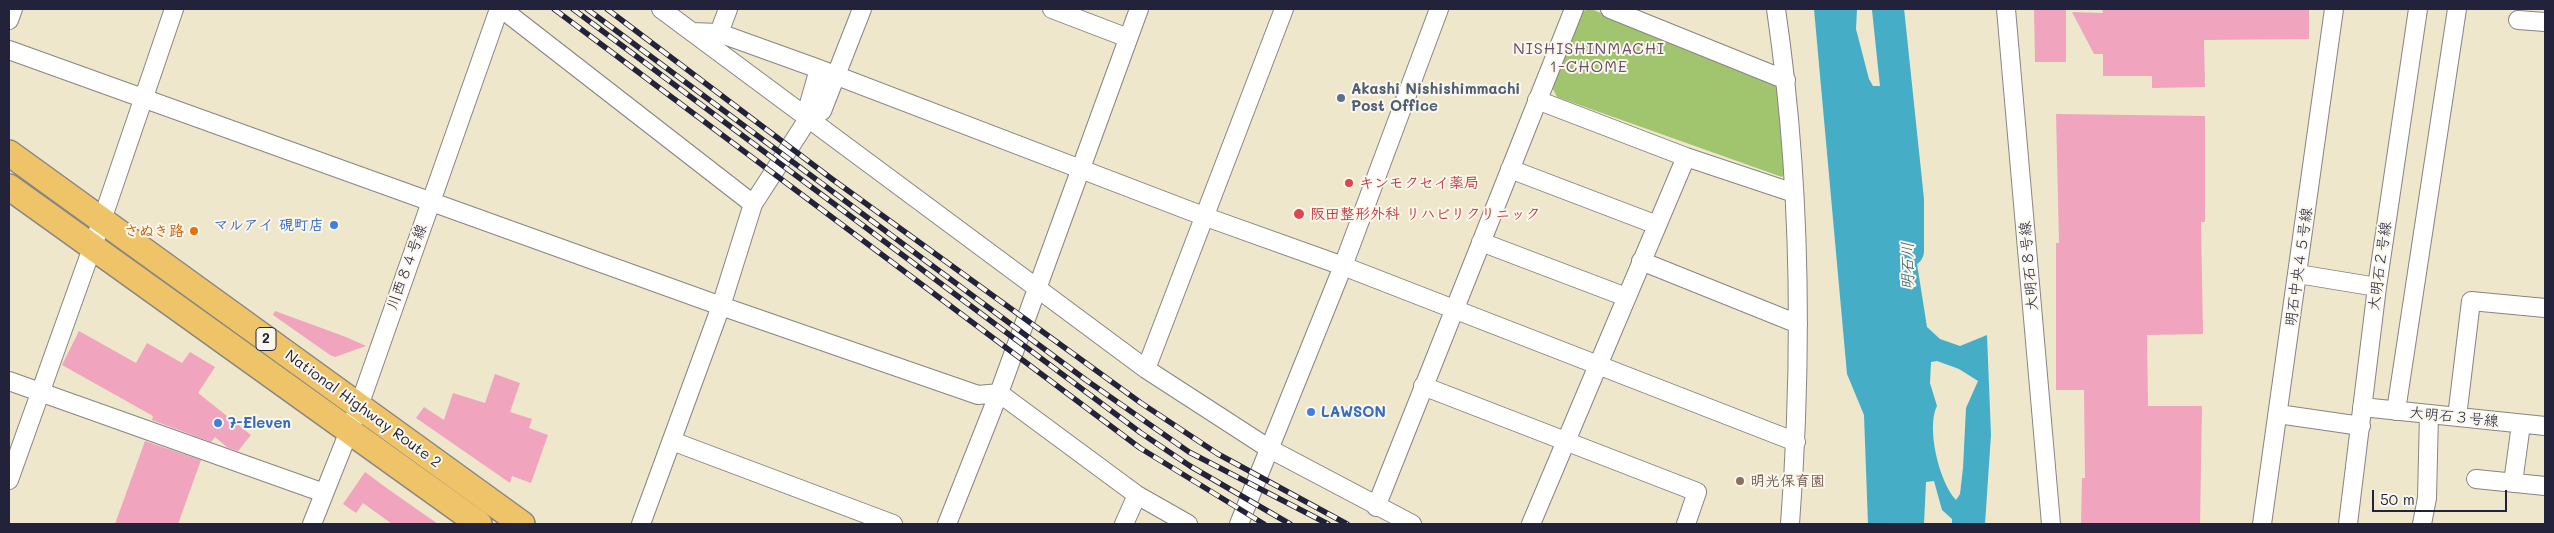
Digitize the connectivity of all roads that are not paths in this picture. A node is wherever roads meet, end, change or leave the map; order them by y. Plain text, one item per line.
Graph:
1 (13, 9) edge
2 (174, 9) edge
3 (501, 9) edge
4 (661, 9) edge
5 (728, 9) edge
6 (862, 9) edge
7 (1052, 9) edge
8 (1139, 9) edge
9 (1284, 9) edge
10 (1439, 9) edge
11 (1574, 9) edge
12 (1610, 9) edge
13 (1776, 9) edge
14 (2006, 9) edge
15 (2334, 9) edge
16 (2418, 9) edge
17 (2457, 9) edge
18 (9, 20) edge
19 (2518, 20) dead end
20 (2545, 22) edge
21 (692, 32) junction
22 (720, 33) junction
23 (1128, 38) junction
24 (9, 50) edge
25 (819, 69) junction
26 (837, 76) junction
27 (1786, 80) junction
28 (143, 99) junction
29 (1538, 100) junction
30 (808, 119) junction
31 (9, 154) edge
32 (1686, 157) junction
33 (1510, 168) junction
34 (1081, 169) junction
35 (9, 187) edge
36 (1794, 193) junction
37 (431, 201) junction
38 (753, 204) junction
39 (1206, 217) junction
40 (102, 220) junction
41 (1657, 225) junction
42 (1480, 242) junction
43 (92, 248) junction
44 (1641, 261) junction
45 (1343, 266) junction
46 (2298, 274) junction
47 (2377, 287) junction
48 (1037, 289) junction
49 (1626, 297) junction
50 (721, 306) junction
51 (2545, 308) edge
52 (1454, 310) junction
53 (1798, 324) junction
54 (1597, 364) junction
55 (1146, 369) junction
56 (9, 381) edge
57 (1423, 386) junction
58 (40, 393) junction
59 (999, 393) junction
60 (359, 406) junction
61 (2362, 407) junction
62 (2396, 411) junction
63 (2278, 414) junction
64 (2429, 414) junction
65 (2457, 417) junction
66 (2521, 424) junction
67 (2361, 426) junction
68 (2545, 426) edge
69 (349, 430) junction
70 (1565, 440) junction
71 (672, 441) junction
72 (1796, 442) junction
73 (1268, 448) junction
74 (2476, 479) dead end
75 (9, 480) edge
76 (2513, 483) junction
77 (2545, 486) edge
78 (324, 493) junction
79 (1137, 495) junction
80 (1376, 507) junction
81 (312, 524) edge
82 (479, 524) edge
83 (522, 524) edge
84 (641, 524) edge
85 (893, 524) edge
86 (947, 524) edge
87 (1124, 524) edge
88 (1188, 524) edge
89 (1239, 524) edge
90 (1412, 524) edge
91 (1533, 524) edge
92 (1686, 524) edge
93 (1790, 524) edge
94 (2051, 524) edge
95 (2262, 524) edge
96 (2348, 524) edge
97 (2422, 524) edge

1 - 18 street
2 - 28 street
3 - 37 street, 川西８４号線
3 - 38 street
4 - 21 street
5 - 22 street
6 - 26 street
7 - 23 street
8 - 23 street
9 - 39 street
10 - 45 street
11 - 29 street
12 - 27 street
13 - 27 street
14 - 94 street, 大明石８号線
15 - 46 street, 明石中央４５号線
16 - 47 street, 大明石２号線
17 - 62 street
19 - 20 street
21 - 22 street
21 - 30 street
22 - 25 street
23 - 34 street
24 - 28 street
25 - 26 street
25 - 30 street
26 - 30 street
26 - 34 street
27 - 36 street
28 - 37 street
28 - 40 street
29 - 32 street
29 - 33 street
30 - 38 street
30 - 48 street
31 - 40 highway, National Highway Route 2 / 2
32 - 36 street
32 - 41 street
33 - 41 street
33 - 42 street
34 - 39 street
34 - 48 street
35 - 43 highway, National Highway Route 2 / 2
36 - 53 street
37 - 50 street
37 - 60 street, 川西８４号線
38 - 50 street
39 - 45 street
39 - 55 street
40 - 43 street
40 - 60 highway, National Highway Route 2 / 2
41 - 44 street
42 - 49 street
42 - 52 street
43 - 58 street
43 - 69 highway, National Highway Route 2 / 2
44 - 49 street
44 - 53 street
45 - 52 street
45 - 73 street
46 - 47 street
46 - 63 street, 明石中央４５号線
47 - 61 street, 大明石２号線
48 - 55 street
48 - 59 street
49 - 54 street
50 - 59 street
50 - 71 street
51 - 65 street
52 - 54 street
52 - 57 street
53 - 72 street
54 - 70 street
54 - 72 street
55 - 73 street
56 - 58 street
57 - 70 street
57 - 80 street
58 - 75 street
58 - 78 street
59 - 79 street
59 - 86 street
60 - 69 street, 川西８４号線
60 - 83 highway, National Highway Route 2 / 2
61 - 62 street, 大明石３号線
61 - 67 street, 大明石２号線
62 - 64 street, 大明石３号線
63 - 67 street
63 - 95 street, 明石中央４５号線
64 - 65 street, 大明石３号線
64 - 97 street
65 - 66 street, 大明石３号線
66 - 68 street, 大明石３号線
66 - 76 street
67 - 96 street, 大明石２号線
69 - 78 street, 川西８４号線
69 - 82 highway, National Highway Route 2 / 2
70 - 91 street
70 - 92 street
71 - 84 street
71 - 85 street
72 - 93 street
73 - 80 street
73 - 89 street
74 - 76 street
76 - 77 street
78 - 81 street, 川西８４号線
79 - 87 street
79 - 88 street
80 - 90 street

